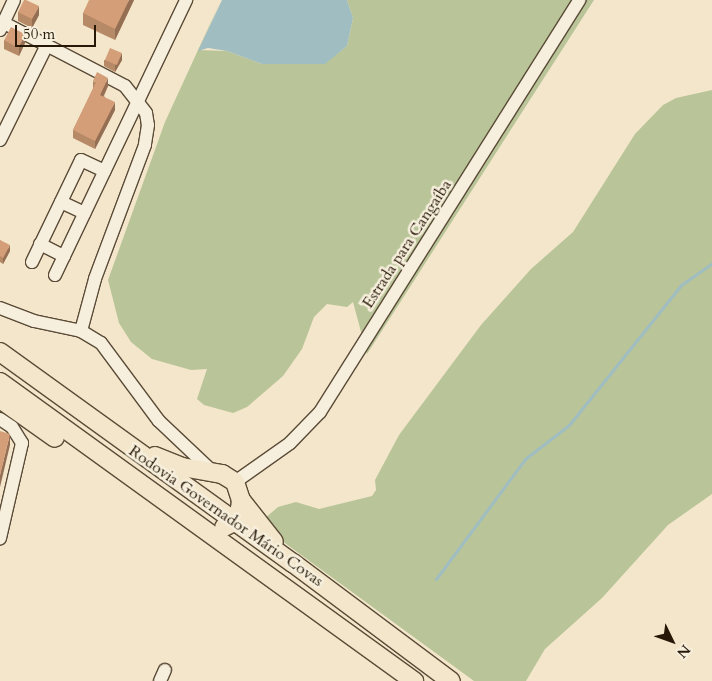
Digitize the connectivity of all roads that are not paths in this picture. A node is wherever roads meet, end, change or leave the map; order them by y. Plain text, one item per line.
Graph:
1 (14, 0) edge
2 (186, 0) edge
3 (578, 0) edge
4 (2, 27) edge
5 (47, 45) junction
6 (139, 101) junction
7 (0, 140) edge
8 (105, 171) junction
9 (61, 202) junction
10 (85, 213) junction
11 (40, 244) junction
12 (64, 256) junction
13 (32, 262) dead end
14 (55, 274) dead end
15 (0, 308) edge
16 (81, 330) junction
17 (0, 348) edge
18 (0, 352) edge
19 (0, 382) edge
20 (0, 400) edge
21 (0, 419) edge
22 (115, 466) junction
23 (213, 472) junction
24 (235, 482) junction
25 (241, 500) junction
26 (174, 509) junction
27 (234, 522) junction
28 (0, 538) edge
29 (293, 563) junction
30 (414, 681) edge
31 (450, 681) edge

1 - 4 street
2 - 6 street
3 - 24 street, Estrada para Cangaíba
4 - 5 street
5 - 6 street
5 - 7 street
6 - 8 street
6 - 16 street
8 - 9 street
8 - 10 street
9 - 10 street
9 - 11 street
10 - 12 street
11 - 12 street
11 - 13 street
12 - 14 street
15 - 16 street
16 - 23 street
17 - 23 highway
18 - 27 highway, Rodovia Governador Mário Covas
19 - 22 highway, Rodovia Governador Mário Covas
20 - 26 highway
21 - 28 street
22 - 26 highway, Rodovia Governador Mário Covas
22 - 27 highway
23 - 24 highway
24 - 25 highway
25 - 27 highway
25 - 29 highway
26 - 30 highway, Rodovia Governador Mário Covas
27 - 29 highway, Rodovia Governador Mário Covas
29 - 31 highway, Rodovia Governador Mário Covas

